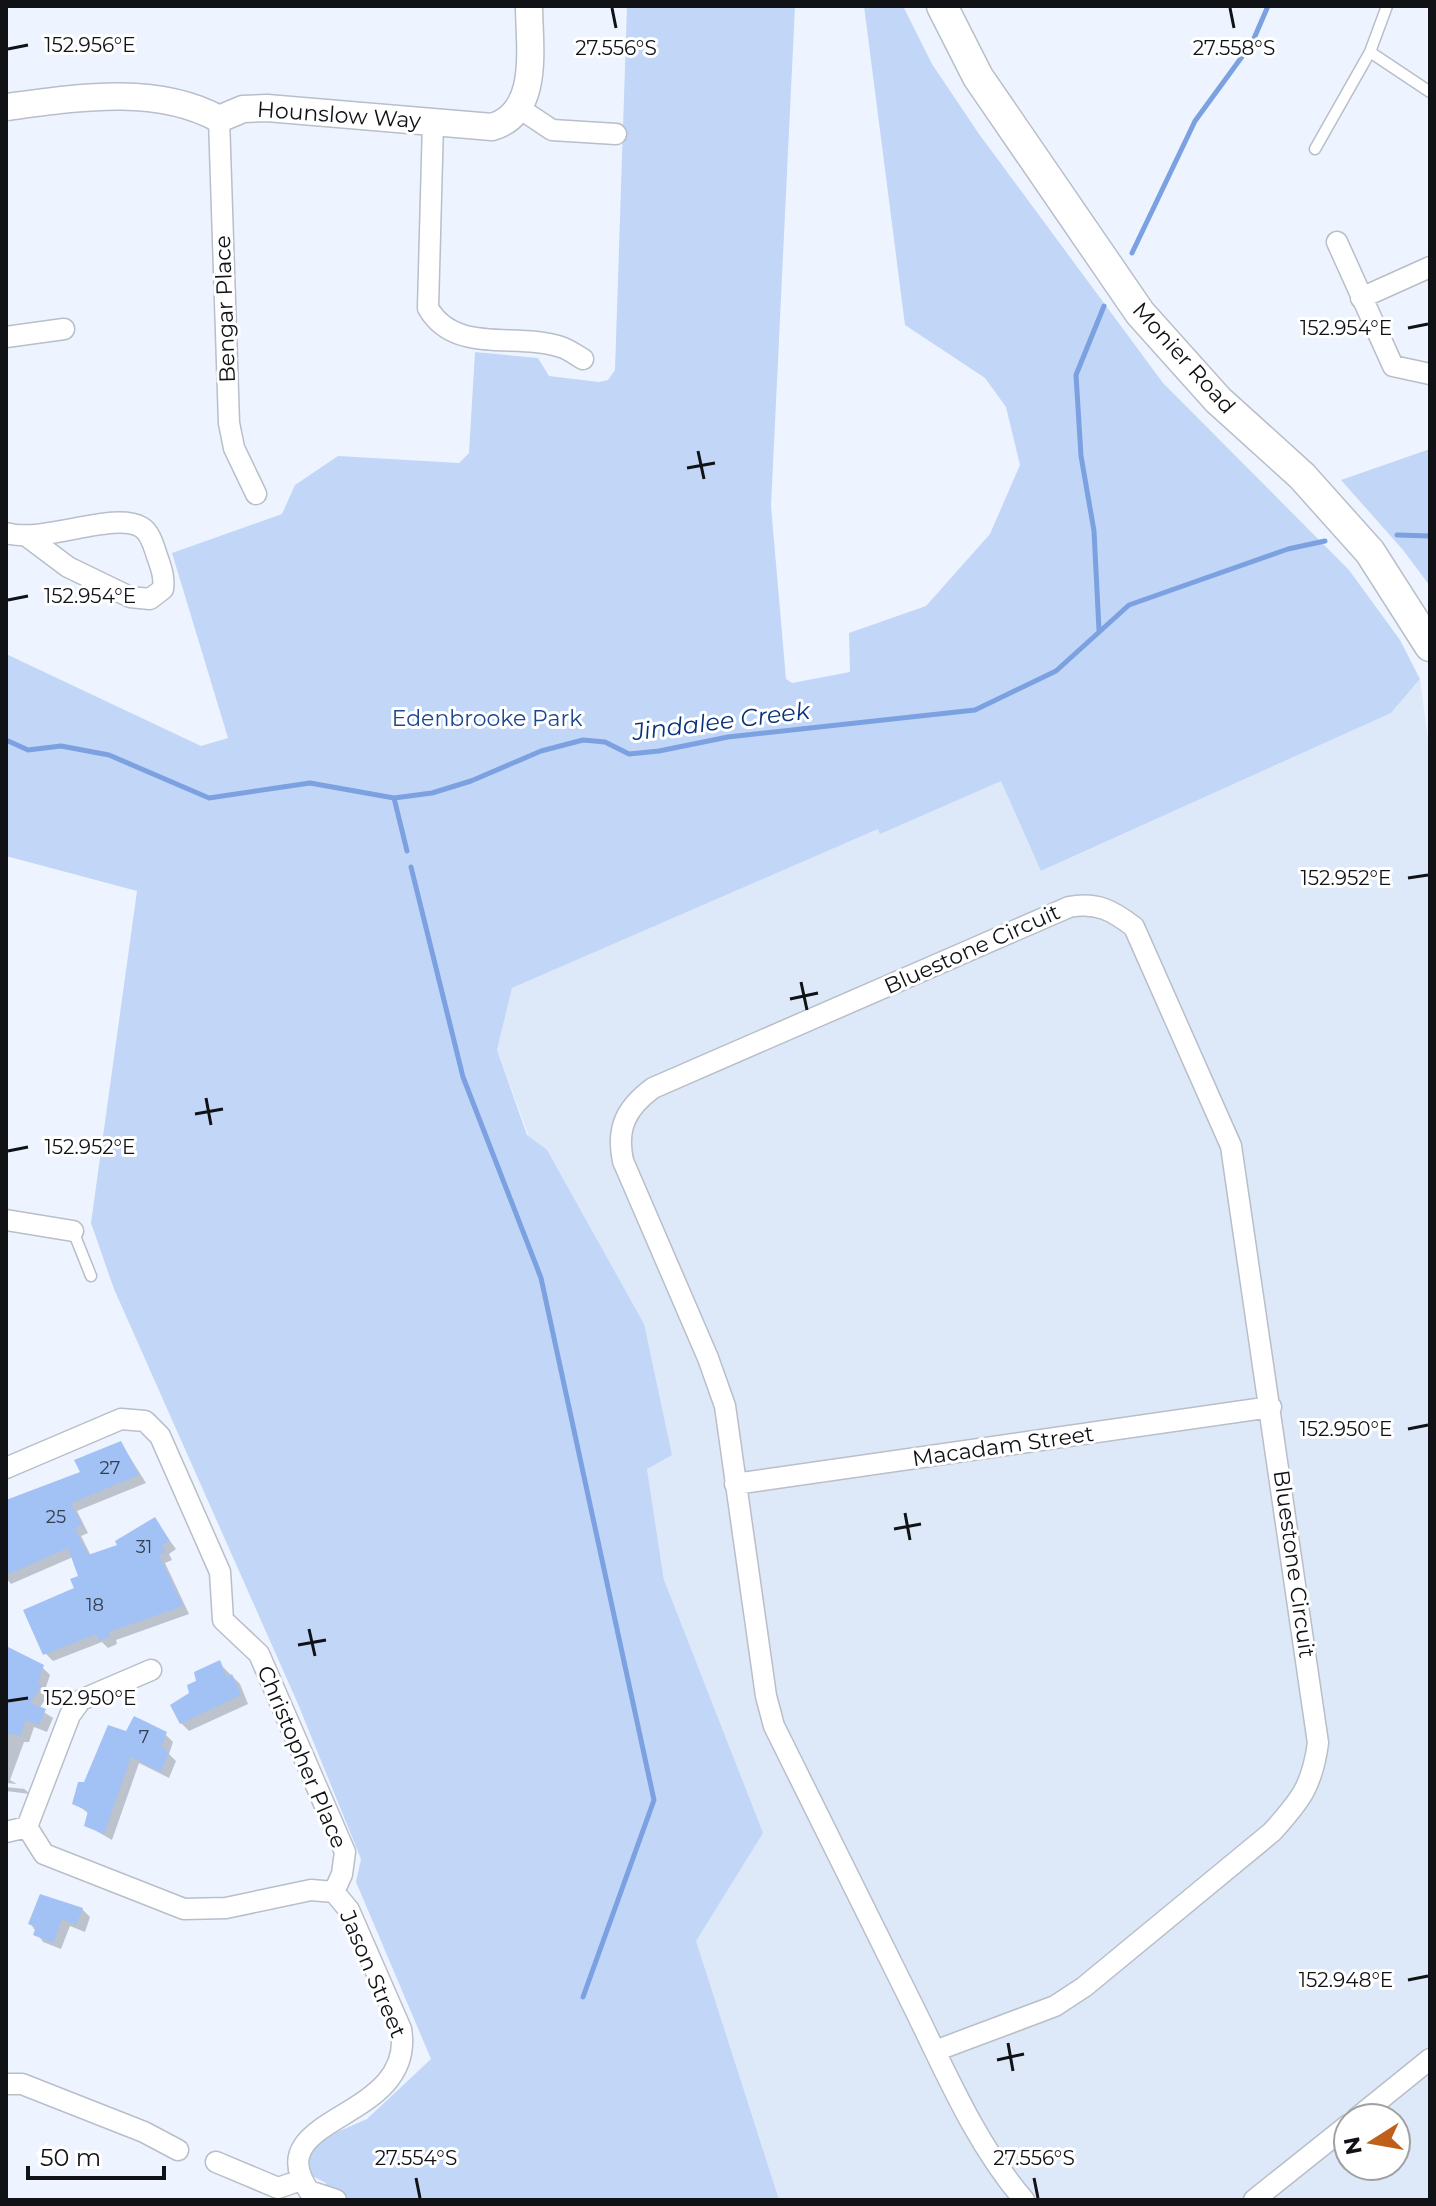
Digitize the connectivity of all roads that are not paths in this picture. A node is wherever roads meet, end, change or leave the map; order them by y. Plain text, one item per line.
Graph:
1 (529, 6) edge
2 (942, 6) edge
3 (1387, 6) edge
4 (1370, 52) junction
5 (1430, 92) edge
6 (6, 107) edge
7 (519, 108) junction
8 (219, 119) junction
9 (433, 122) junction
10 (616, 134) dead end
11 (1315, 149) dead end
12 (1337, 242) dead end
13 (1430, 267) edge
14 (1361, 298) junction
15 (64, 329) dead end
16 (6, 337) edge
17 (583, 359) dead end
18 (1430, 374) edge
19 (256, 494) dead end
20 (6, 533) edge
21 (28, 537) junction
22 (1430, 646) edge
23 (6, 1220) edge
24 (73, 1231) joint
25 (91, 1276) dead end
26 (1271, 1407) junction
27 (6, 1468) edge
28 (735, 1484) junction
29 (151, 1670) dead end
30 (27, 1827) junction
31 (6, 1832) edge
32 (334, 1892) junction
33 (935, 2051) junction
34 (1430, 2059) edge
35 (6, 2084) edge
36 (1377, 2102) edge
37 (1332, 2138) edge
38 (178, 2150) dead end
39 (216, 2162) dead end
40 (301, 2180) junction
41 (336, 2200) edge
42 (1024, 2200) edge
43 (1254, 2200) edge

1 - 7 street
2 - 22 main road, Monier Road
3 - 4 lane
4 - 5 lane
4 - 11 lane
6 - 8 street
7 - 9 street, Hounslow Way
7 - 10 street
8 - 9 street, Hounslow Way
8 - 19 street, Bengar Place
9 - 17 street
12 - 14 street
13 - 14 street
14 - 18 street
15 - 16 street
20 - 21 street
21 - 21 street
23 - 24 street
24 - 25 lane
26 - 28 street, Macadam Street
26 - 28 street, Bluestone Circuit
26 - 33 street, Bluestone Circuit
27 - 32 street, Christopher Place
28 - 33 street, Bluestone Circuit
29 - 30 street
30 - 31 street
30 - 32 street, Jason Street
32 - 40 street, Jason Street
33 - 42 street, Bluestone Circuit
34 - 36 street
35 - 38 street
37 - 43 street
39 - 40 street
40 - 41 street

